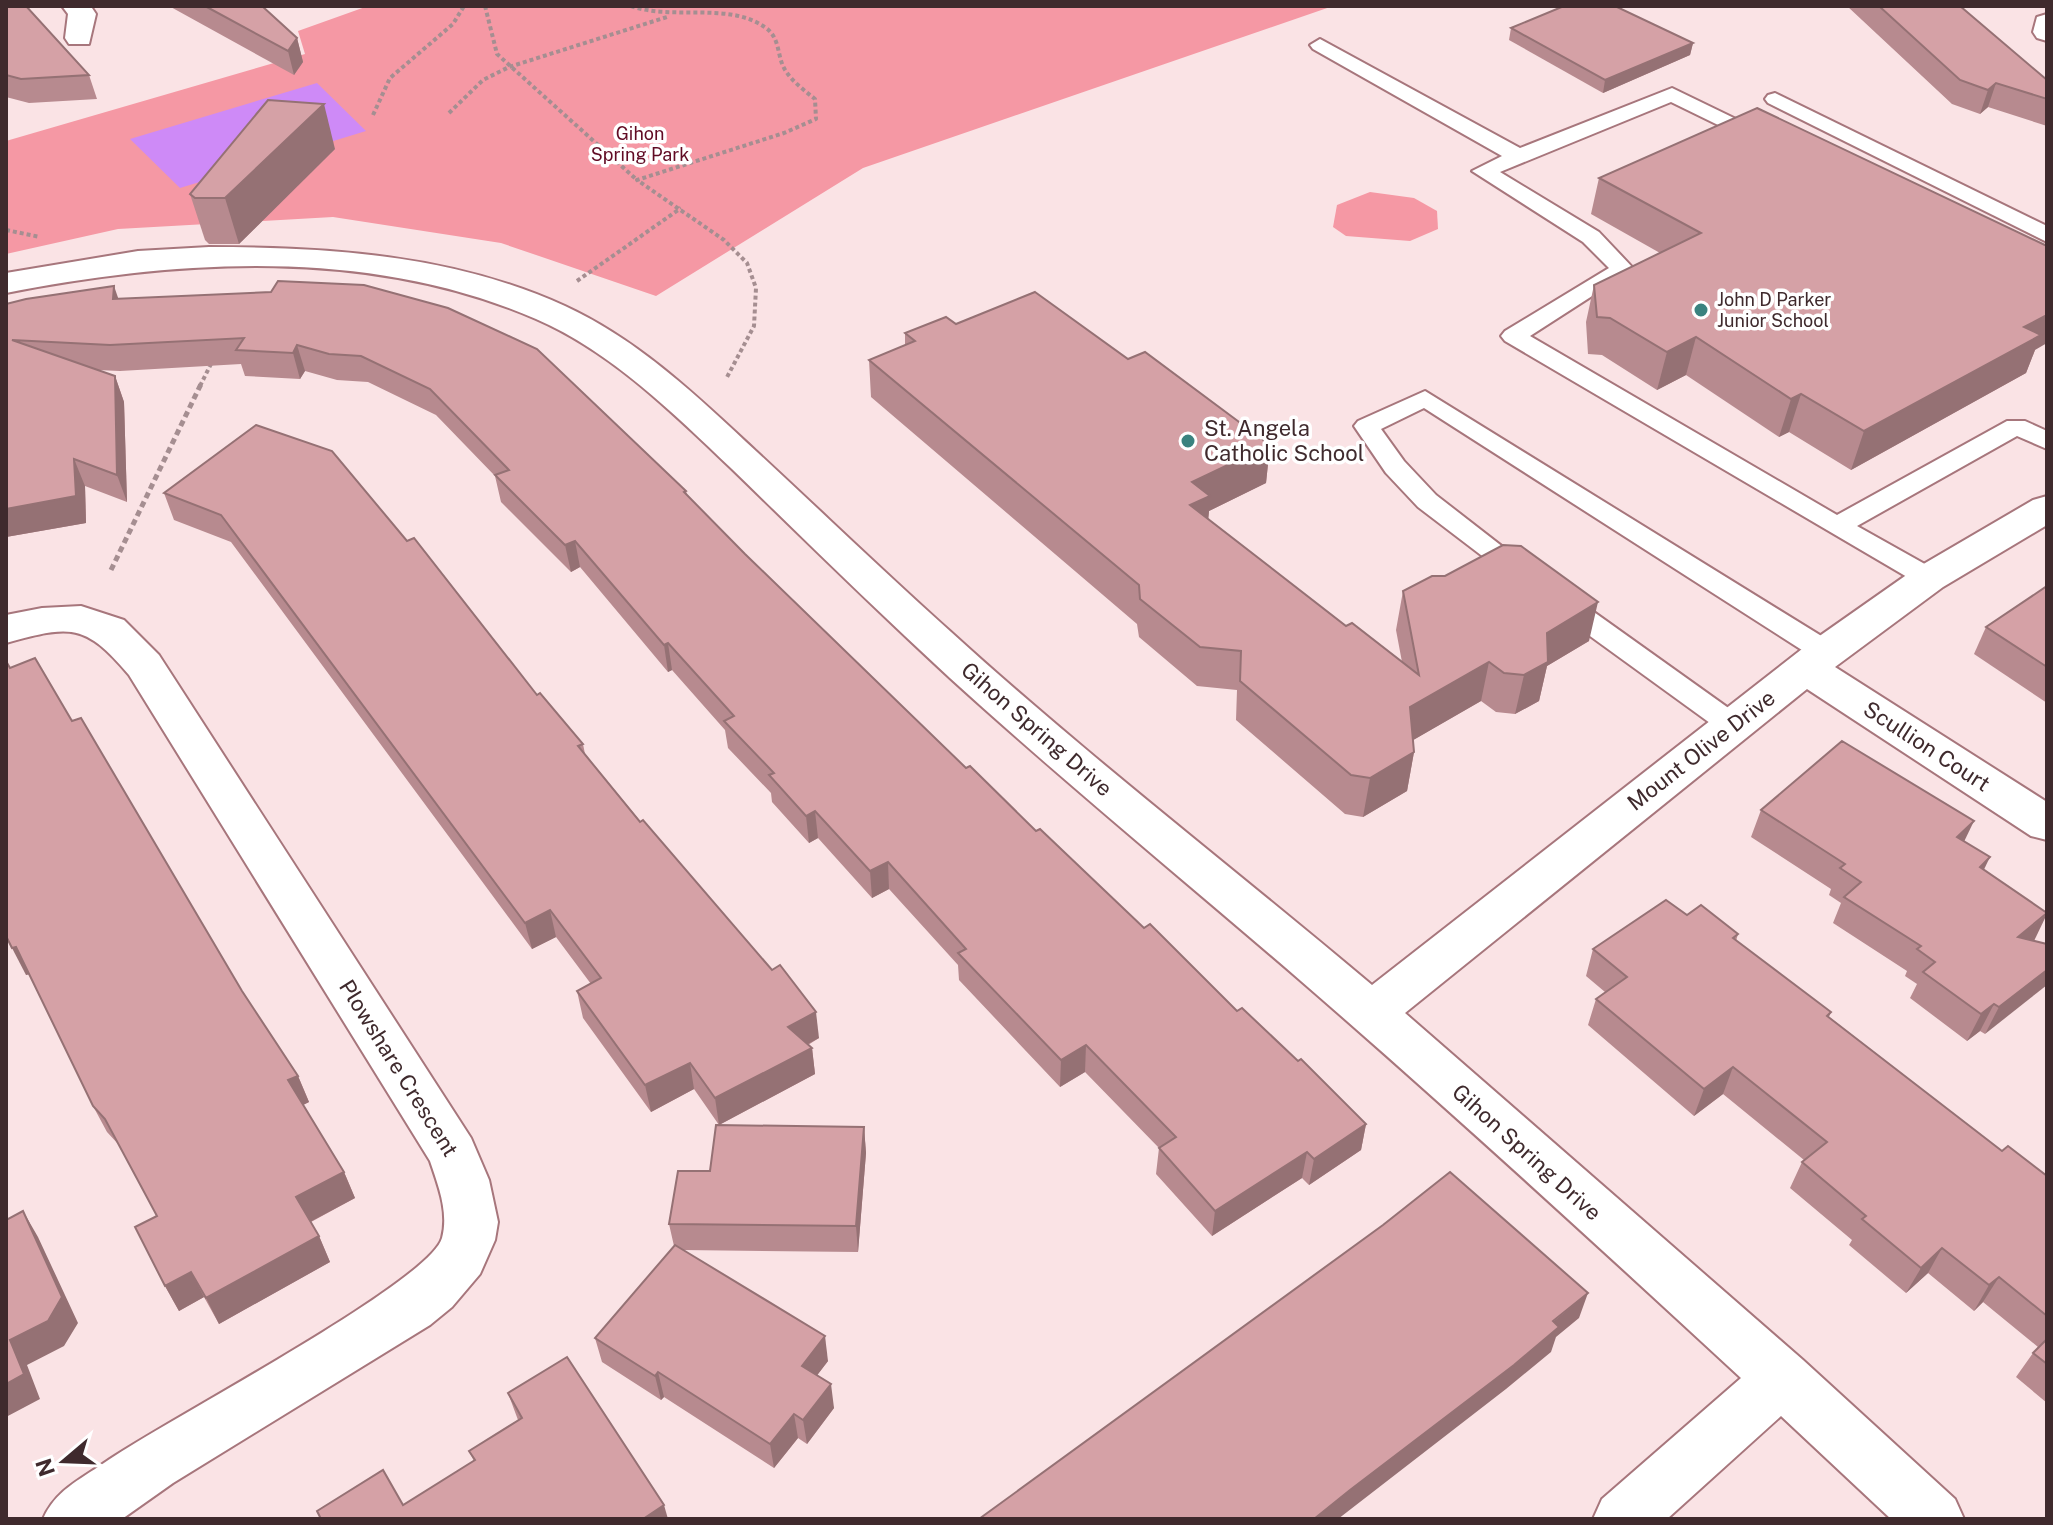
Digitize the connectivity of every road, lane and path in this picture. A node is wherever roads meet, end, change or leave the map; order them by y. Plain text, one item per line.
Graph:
1 (76, 6) edge
2 (464, 6) edge
3 (485, 6) edge
4 (631, 6) edge
5 (668, 17) junction
6 (2047, 23) edge
7 (2047, 32) edge
8 (79, 38) dead end
9 (1320, 45) dead end
10 (509, 67) junction
11 (1775, 99) dead end
12 (449, 113) dead end
13 (373, 115) dead end
14 (1783, 149) edge
15 (1520, 157) junction
16 (637, 180) junction
17 (681, 208) junction
18 (2047, 235) edge
19 (6, 283) edge
20 (575, 283) dead end
21 (216, 354) edge
22 (726, 379) dead end
23 (2047, 441) edge
24 (2047, 508) edge
25 (1837, 526) junction
26 (111, 570) dead end
27 (1929, 578) junction
28 (6, 629) edge
29 (1816, 660) junction
30 (1731, 724) junction
31 (2047, 824) edge
32 (1371, 1013) junction
33 (1783, 1378) junction
34 (73, 1519) edge
35 (1623, 1519) edge
36 (1934, 1519) edge

1 - 8 street
2 - 13 path
3 - 10 path
4 - 5 path
5 - 10 path
5 - 16 path
6 - 7 street
9 - 15 lane
10 - 12 path
10 - 16 path
11 - 18 lane
14 - 15 lane
15 - 25 lane
16 - 17 path
17 - 20 path
17 - 22 path
19 - 32 street, Gihon Spring Drive
21 - 26 path
23 - 25 lane
24 - 27 street, Mount Olive Drive
25 - 27 lane
27 - 29 street, Mount Olive Drive
28 - 34 street, Plowshare Crescent
29 - 30 street, Mount Olive Drive
29 - 30 lane
29 - 31 street, Scullion Court
30 - 32 street, Mount Olive Drive
32 - 33 street, Gihon Spring Drive
33 - 35 street
33 - 36 street, Gihon Spring Drive

